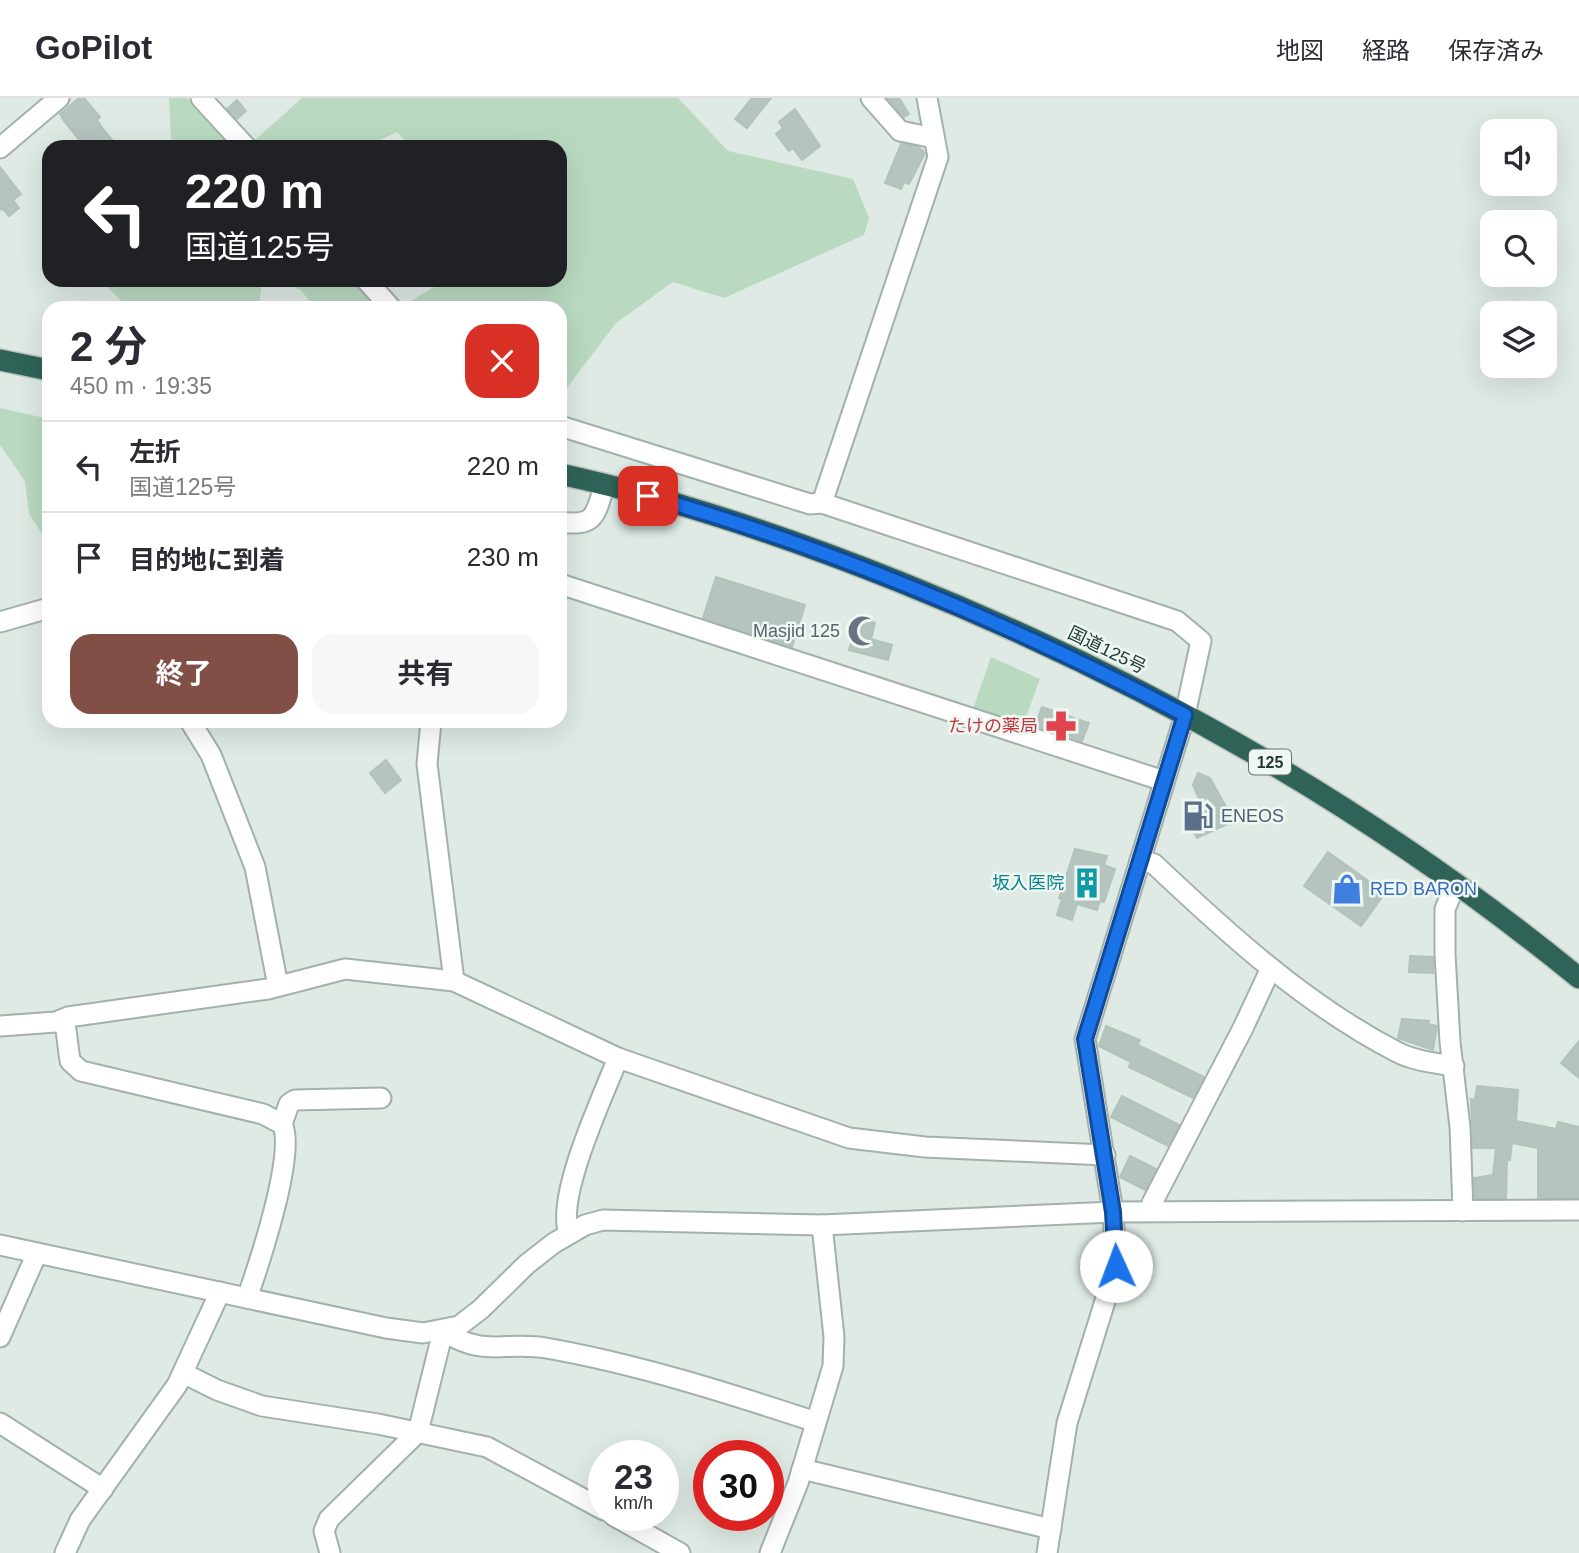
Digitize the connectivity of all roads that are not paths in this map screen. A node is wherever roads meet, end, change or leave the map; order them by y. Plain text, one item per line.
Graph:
1 (59, 98) edge
2 (201, 98) edge
3 (871, 98) edge
4 (927, 98) edge
5 (3, 138) edge
6 (934, 138) junction
7 (240, 140) edge
8 (372, 287) edge
9 (385, 301) edge
10 (0, 360) edge
11 (42, 369) edge
12 (567, 428) edge
13 (567, 476) edge
14 (605, 484) junction
15 (822, 503) junction
16 (567, 523) edge
17 (567, 586) edge
18 (42, 610) edge
19 (0, 622) edge
20 (1185, 715) junction
21 (194, 728) edge
22 (430, 728) edge
23 (1164, 781) junction
24 (1140, 860) junction
25 (1456, 883) junction
26 (1271, 968) junction
27 (1579, 978) edge
28 (454, 981) junction
29 (278, 986) junction
30 (61, 1020) junction
31 (0, 1026) edge
32 (618, 1058) junction
33 (1454, 1066) junction
34 (381, 1098) dead end
35 (282, 1124) junction
36 (1105, 1155) junction
37 (1579, 1210) edge
38 (1464, 1211) junction
39 (1113, 1212) junction
40 (1151, 1212) junction
41 (822, 1225) junction
42 (569, 1233) junction
43 (0, 1245) edge
44 (37, 1253) junction
45 (220, 1292) junction
46 (247, 1297) junction
47 (443, 1331) junction
48 (0, 1337) edge
49 (183, 1373) junction
50 (816, 1422) junction
51 (0, 1423) edge
52 (418, 1432) junction
53 (802, 1469) junction
54 (103, 1489) junction
55 (588, 1501) edge
56 (1051, 1529) junction
57 (641, 1531) edge
58 (65, 1553) edge
59 (330, 1553) edge
60 (680, 1553) edge
61 (769, 1553) edge
62 (1047, 1553) edge

1 - 5 street
2 - 7 street
3 - 6 street
4 - 6 street
6 - 15 street
8 - 9 street
10 - 11 highway
12 - 15 street
13 - 14 highway, 国道125号 / 125
14 - 16 street
14 - 20 highway, 国道125号 / 125
15 - 20 street
17 - 23 street
18 - 19 street
20 - 23 street
20 - 25 highway, 国道125号 / 125
21 - 29 street
22 - 28 street
23 - 24 street
24 - 26 street
24 - 36 street
25 - 27 highway, 国道125号 / 125
25 - 33 street
26 - 33 street
26 - 40 street
28 - 29 street
28 - 32 street
29 - 30 street
30 - 31 street
30 - 35 street
32 - 36 street
32 - 42 street
33 - 38 street
34 - 35 street
35 - 46 street
36 - 39 street
37 - 38 street
38 - 40 street
39 - 40 street
39 - 41 street
39 - 56 street
41 - 42 street
41 - 50 street
42 - 47 street
43 - 44 street
44 - 45 street
44 - 48 street
45 - 46 street
45 - 49 street
46 - 47 street
47 - 50 street
47 - 52 street
49 - 52 street
49 - 54 street
50 - 53 street
51 - 54 street
52 - 55 street
52 - 59 street
53 - 56 street
53 - 61 street
54 - 58 street
56 - 62 street
57 - 60 street

